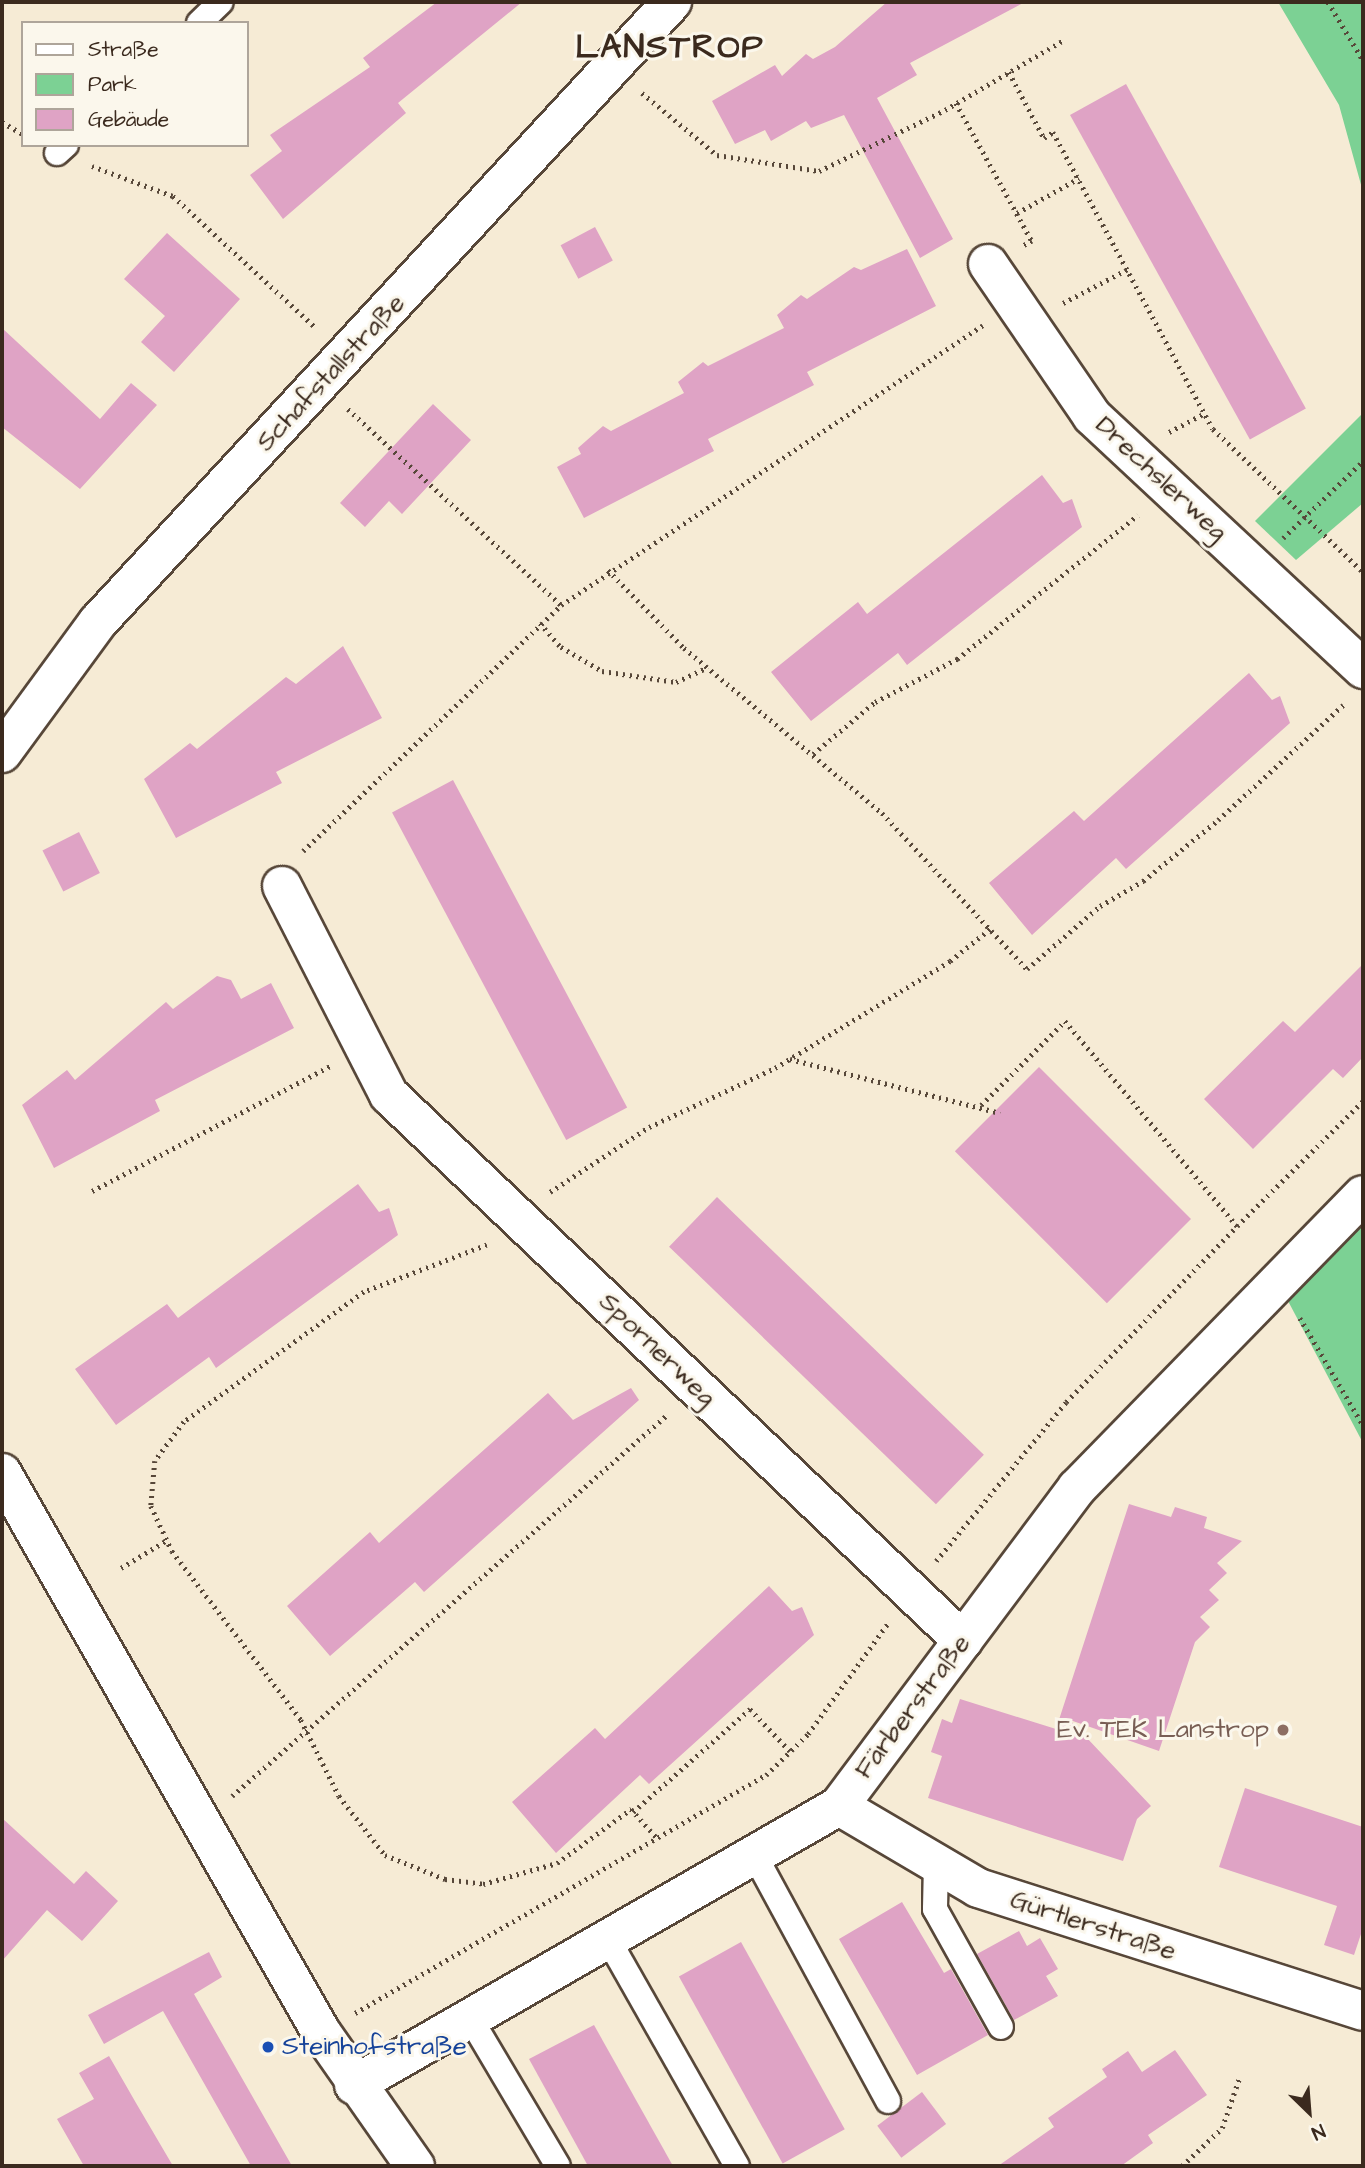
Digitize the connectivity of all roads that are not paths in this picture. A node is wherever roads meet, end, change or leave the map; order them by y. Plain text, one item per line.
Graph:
1 (221, 2) edge
2 (666, 3) edge
3 (201, 21) edge
4 (988, 264) road end
5 (1358, 682) edge
6 (2, 753) edge
7 (282, 886) road end
8 (1363, 1195) edge
9 (2, 1473) edge
10 (963, 1641) junction
11 (839, 1806) junction
12 (754, 1854) junction
13 (936, 1864) junction
14 (608, 1939) junction
15 (1363, 2011) edge
16 (470, 2018) junction
17 (1000, 2027) dead end
18 (354, 2085) junction
19 (888, 2101) dead end
20 (415, 2166) edge
21 (558, 2166) edge
22 (737, 2166) edge

1 - 3 lane
2 - 6 street, Schafstallstraße
4 - 5 street, Drechslerweg
7 - 10 street, Spornerweg
8 - 10 street, Färberstraße
9 - 18 street
10 - 11 street, Färberstraße
11 - 12 street, Färberstraße
11 - 13 street, Gürtlerstraße
12 - 14 street, Färberstraße
12 - 19 lane
13 - 15 street, Gürtlerstraße
13 - 17 lane
14 - 16 street, Färberstraße
14 - 22 lane
16 - 18 street, Färberstraße
16 - 21 lane
18 - 20 street

